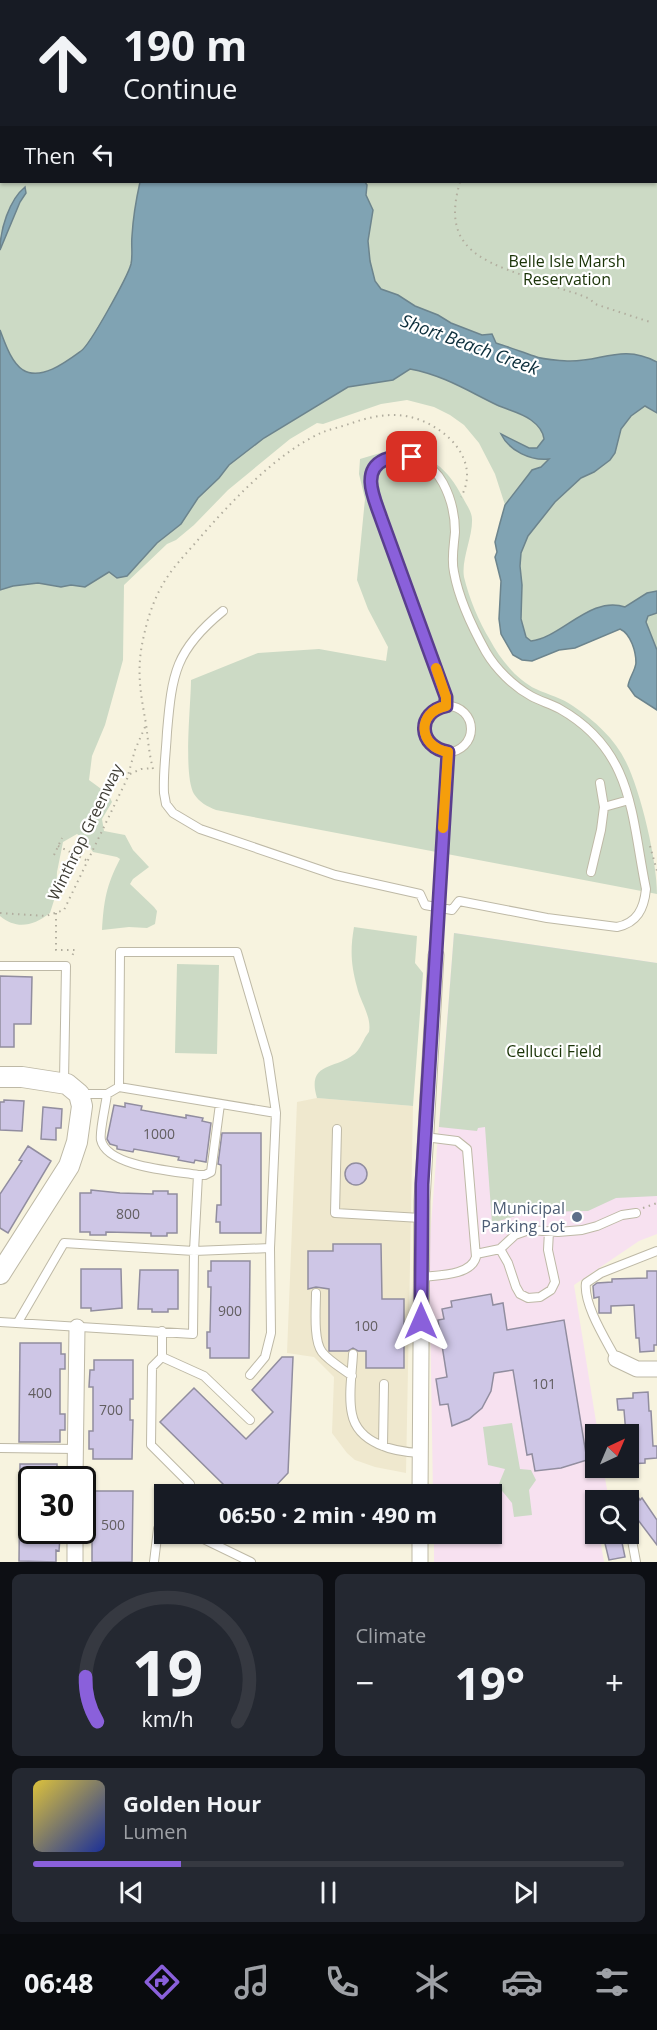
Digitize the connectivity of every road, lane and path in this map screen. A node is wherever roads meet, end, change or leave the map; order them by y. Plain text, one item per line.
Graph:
1 (460, 183) edge
2 (650, 322) dead end
3 (453, 506) junction
4 (223, 611) dead end
5 (446, 706) junction
6 (146, 724) junction
7 (448, 752) junction
8 (153, 768) junction
9 (129, 774) junction
10 (164, 777) junction
11 (600, 783) dead end
12 (629, 800) junction
13 (604, 807) junction
14 (62, 838) dead end
15 (58, 846) junction
16 (54, 855) dead end
17 (88, 861) junction
18 (591, 872) dead end
19 (439, 908) junction
20 (0, 913) edge
21 (56, 913) junction
22 (75, 950) dead end
23 (436, 955) joint
24 (0, 966) edge
25 (0, 1077) edge
26 (119, 1087) junction
27 (71, 1089) junction
28 (107, 1094) junction
29 (220, 1104) junction
30 (276, 1113) junction
31 (337, 1129) dead end
32 (425, 1137) junction
33 (198, 1175) junction
34 (657, 1203) edge
35 (636, 1212) joint
36 (422, 1218) junction
37 (549, 1232) junction
38 (270, 1248) junction
39 (500, 1249) junction
40 (194, 1251) junction
41 (657, 1251) edge
42 (476, 1254) junction
43 (0, 1274) edge
44 (421, 1277) junction
45 (316, 1293) dead end
46 (0, 1322) edge
47 (18, 1322) junction
48 (77, 1327) junction
49 (162, 1331) junction
50 (353, 1354) dead end
51 (162, 1357) junction
52 (616, 1359) joint
53 (657, 1369) edge
54 (250, 1375) dead end
55 (352, 1376) junction
56 (384, 1384) dead end
57 (250, 1420) dead end
58 (382, 1446) junction
59 (0, 1448) edge
60 (76, 1449) junction
61 (420, 1453) junction
62 (75, 1466) edge
63 (190, 1484) dead end
64 (420, 1484) edge
65 (75, 1544) edge
66 (156, 1544) edge
67 (213, 1544) edge
68 (420, 1544) edge
69 (633, 1544) edge
70 (75, 1562) edge
71 (154, 1562) edge
72 (250, 1562) edge
73 (420, 1562) edge
74 (636, 1562) edge

1 - 2 path
3 - 5 lane
3 - 6 path
3 - 12 lane
4 - 10 lane
5 - 7 lane
5 - 7 lane
6 - 8 path
6 - 9 path, Winthrop Greenway
7 - 19 lane
8 - 9 path
8 - 10 path
9 - 17 path, Winthrop Greenway
10 - 19 lane
11 - 13 lane
12 - 13 lane
12 - 19 lane
13 - 18 lane
14 - 15 path
15 - 16 path
15 - 17 path
17 - 21 path, Winthrop Greenway
19 - 23 lane
20 - 21 path, Winthrop Greenway
21 - 22 path, Winthrop Greenway
23 - 32 street
24 - 27 lane
25 - 27 street
26 - 28 lane
26 - 29 lane
26 - 30 lane
27 - 28 lane
27 - 43 street
28 - 33 lane
29 - 30 lane
29 - 33 lane
30 - 38 lane
31 - 36 lane
32 - 36 street
32 - 42 lane
33 - 40 lane
34 - 35 path
35 - 37 lane
36 - 44 street
37 - 39 lane
37 - 39 lane
38 - 40 lane
38 - 54 lane
39 - 42 lane
40 - 47 lane
40 - 49 lane
41 - 52 lane
42 - 44 lane
44 - 61 street
45 - 55 lane
46 - 47 lane
47 - 48 lane
48 - 49 lane
48 - 60 street
49 - 51 lane
50 - 55 lane
51 - 57 lane
51 - 63 lane
52 - 53 street
55 - 58 lane
56 - 58 lane
58 - 61 lane
59 - 60 lane
60 - 62 street
61 - 64 street
65 - 70 street
66 - 71 lane
67 - 72 lane
68 - 73 street
69 - 74 lane

